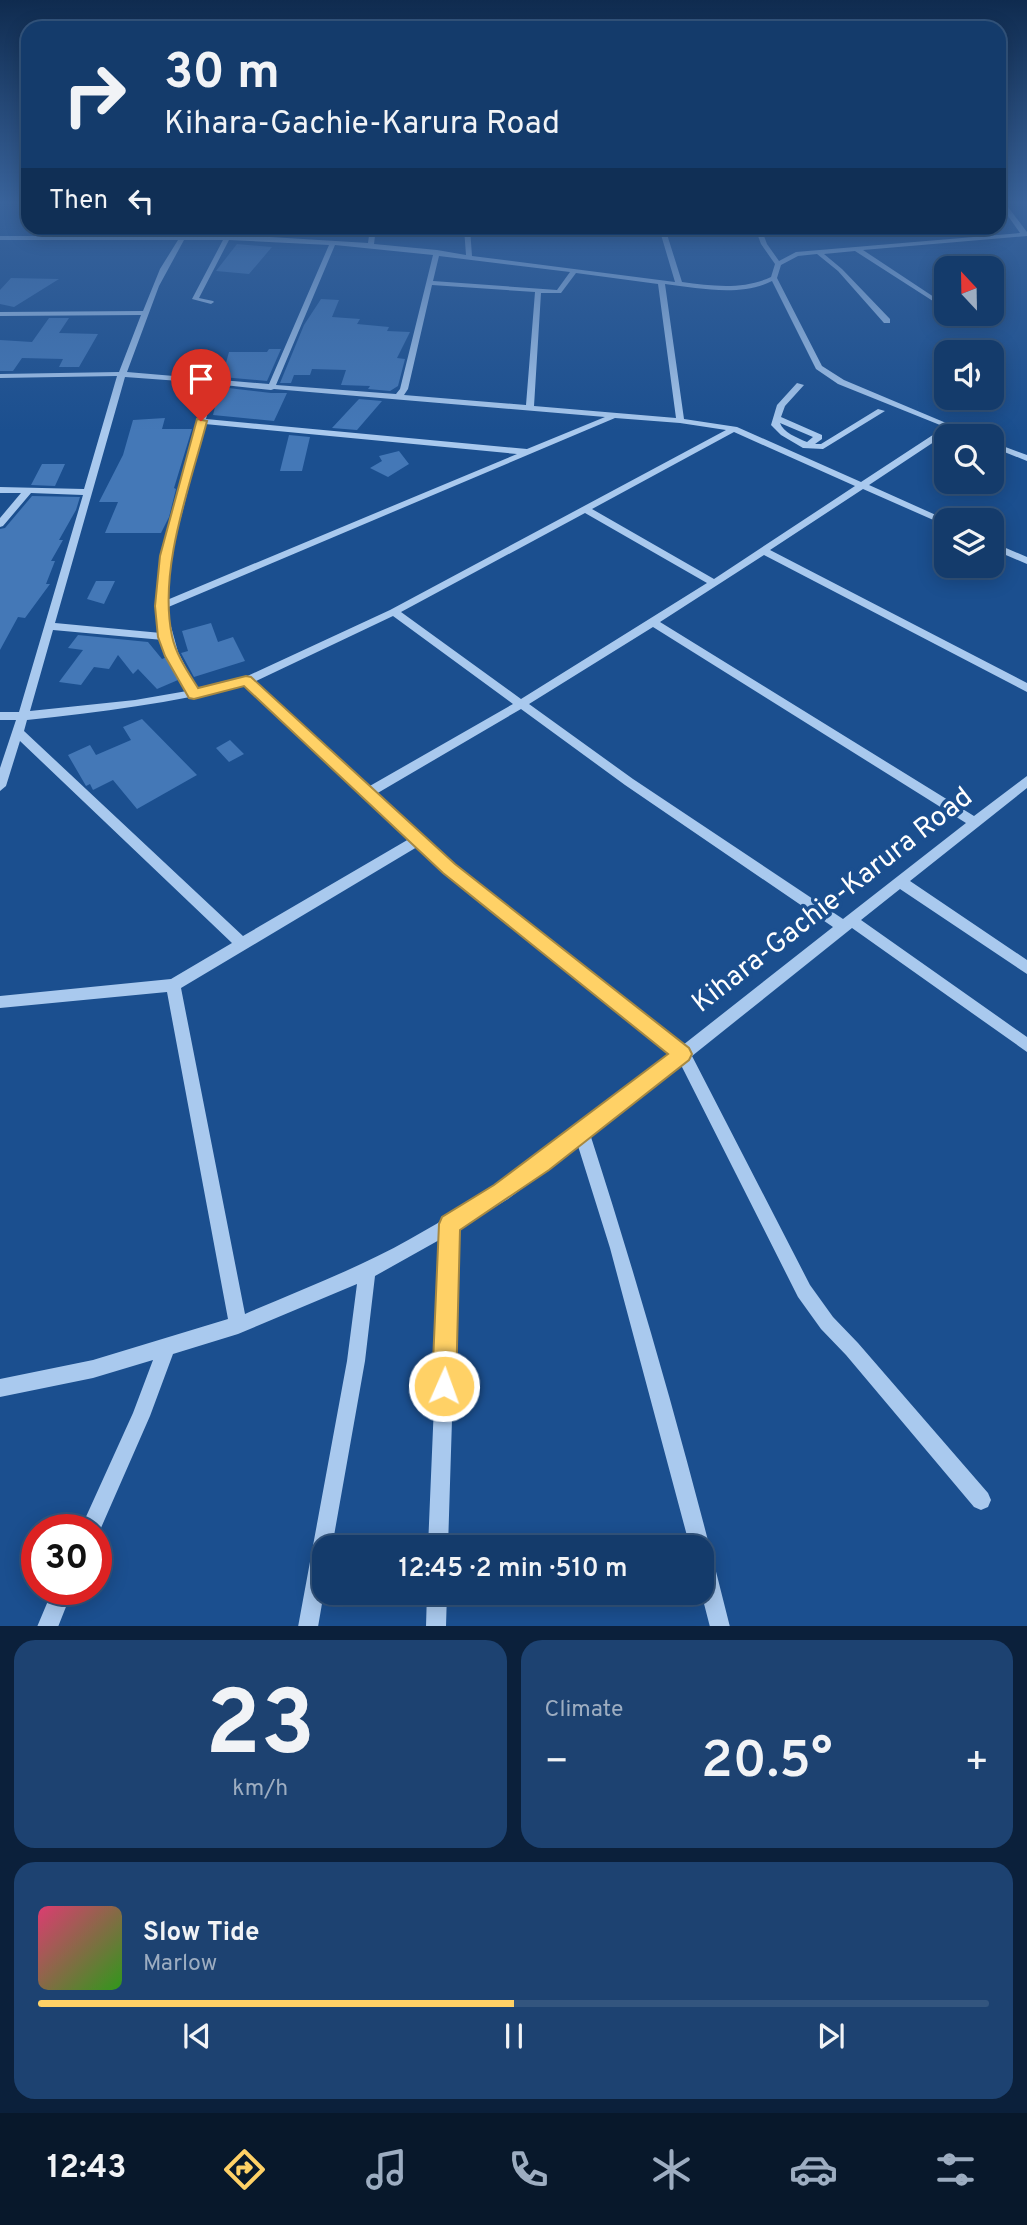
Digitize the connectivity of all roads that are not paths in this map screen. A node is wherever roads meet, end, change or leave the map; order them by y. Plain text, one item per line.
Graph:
1 (774, 278) edge
2 (159, 279) edge
3 (206, 279) edge
4 (318, 279) edge
5 (429, 279) edge
6 (570, 279) edge
7 (639, 279) edge
8 (677, 279) edge
9 (773, 279) edge
10 (848, 279) edge
11 (902, 279) edge
12 (661, 282) junction
13 (428, 283) junction
14 (679, 284) junction
15 (538, 292) junction
16 (934, 299) edge
17 (211, 302) dead end
18 (143, 313) junction
19 (0, 314) edge
20 (887, 321) dead end
21 (122, 374) junction
22 (0, 376) edge
23 (211, 383) junction
24 (800, 385) dead end
25 (271, 388) junction
26 (398, 398) junction
27 (530, 408) junction
28 (881, 411) dead end
29 (615, 416) junction
30 (201, 421) junction
31 (680, 421) junction
32 (944, 424) edge
33 (734, 429) junction
34 (934, 438) edge
35 (808, 445) junction
36 (1004, 449) edge
37 (530, 452) junction
38 (793, 453) junction
39 (1027, 458) edge
40 (863, 484) junction
41 (0, 490) edge
42 (27, 491) junction
43 (88, 492) junction
44 (585, 509) junction
45 (934, 517) edge
46 (0, 524) edge
47 (762, 550) junction
48 (1004, 550) edge
49 (1027, 561) edge
50 (714, 583) junction
51 (161, 606) junction
52 (394, 612) junction
53 (653, 622) junction
54 (49, 626) junction
55 (165, 637) junction
56 (246, 681) junction
57 (1027, 688) edge
58 (194, 694) junction
59 (522, 704) junction
60 (0, 716) edge
61 (23, 716) junction
62 (18, 732) junction
63 (1027, 781) edge
64 (0, 786) edge
65 (367, 793) junction
66 (976, 823) junction
67 (418, 840) junction
68 (899, 881) junction
69 (847, 923) junction
70 (243, 945) junction
71 (1027, 968) edge
72 (173, 985) junction
73 (0, 1002) edge
74 (1027, 1045) edge
75 (683, 1054) junction
76 (582, 1133) junction
77 (450, 1224) junction
78 (367, 1271) junction
79 (238, 1325) junction
80 (166, 1348) junction
81 (0, 1388) edge
82 (981, 1500) dead end
83 (97, 1514) edge
84 (438, 1535) edge
85 (697, 1535) edge
86 (714, 1602) edge
87 (57, 1605) edge
88 (437, 1605) edge
89 (47, 1626) edge
90 (308, 1626) edge
91 (436, 1626) edge
92 (720, 1626) edge

1 - 32 street
2 - 18 street
3 - 17 street
4 - 25 street
5 - 13 street
6 - 15 street
7 - 12 street
8 - 14 street
9 - 14 street
10 - 20 street
11 - 16 street
12 - 14 street
12 - 31 street
13 - 15 street
13 - 26 street
15 - 27 street
18 - 19 street
18 - 21 street
21 - 22 street
21 - 23 street
21 - 43 street
23 - 25 street
23 - 30 street
24 - 35 street
25 - 26 street
26 - 27 street
27 - 29 street
28 - 35 street
29 - 31 street
29 - 37 street
30 - 37 street
30 - 51 street
31 - 33 street
33 - 38 street
33 - 44 street
34 - 40 street
35 - 38 street
36 - 39 street
37 - 51 street
38 - 40 street
40 - 45 street
40 - 47 street
41 - 42 street
42 - 43 street
42 - 46 street
43 - 54 street
44 - 50 street
44 - 52 street
47 - 50 street
47 - 57 street
48 - 49 street
50 - 53 street
51 - 55 street
52 - 56 street
52 - 59 street
53 - 59 street
53 - 66 street
54 - 55 street
54 - 61 street
55 - 58 street
56 - 58 street
56 - 65 street
58 - 61 street
59 - 65 street
59 - 69 street
60 - 61 street
61 - 62 street
62 - 64 street
62 - 70 street
63 - 66 street, Kihara-Gachie-Karura Road
65 - 67 street
66 - 68 street, Kihara-Gachie-Karura Road
67 - 70 street
67 - 75 street
68 - 69 street, Kihara-Gachie-Karura Road
68 - 71 street
69 - 74 street
69 - 75 street, Kihara-Gachie-Karura Road
70 - 72 street
72 - 73 street
72 - 79 street
75 - 76 street, Kihara-Gachie-Karura Road
75 - 82 street
76 - 77 street, Kihara-Gachie-Karura Road
76 - 85 street
77 - 78 street, Kihara-Gachie-Karura Road
77 - 84 street
78 - 79 street, Kihara-Gachie-Karura Road
78 - 90 street
79 - 80 street, Kihara-Gachie-Karura Road
80 - 81 street, Kihara-Gachie-Karura Road
80 - 83 street
86 - 92 street
87 - 89 street
88 - 91 street

